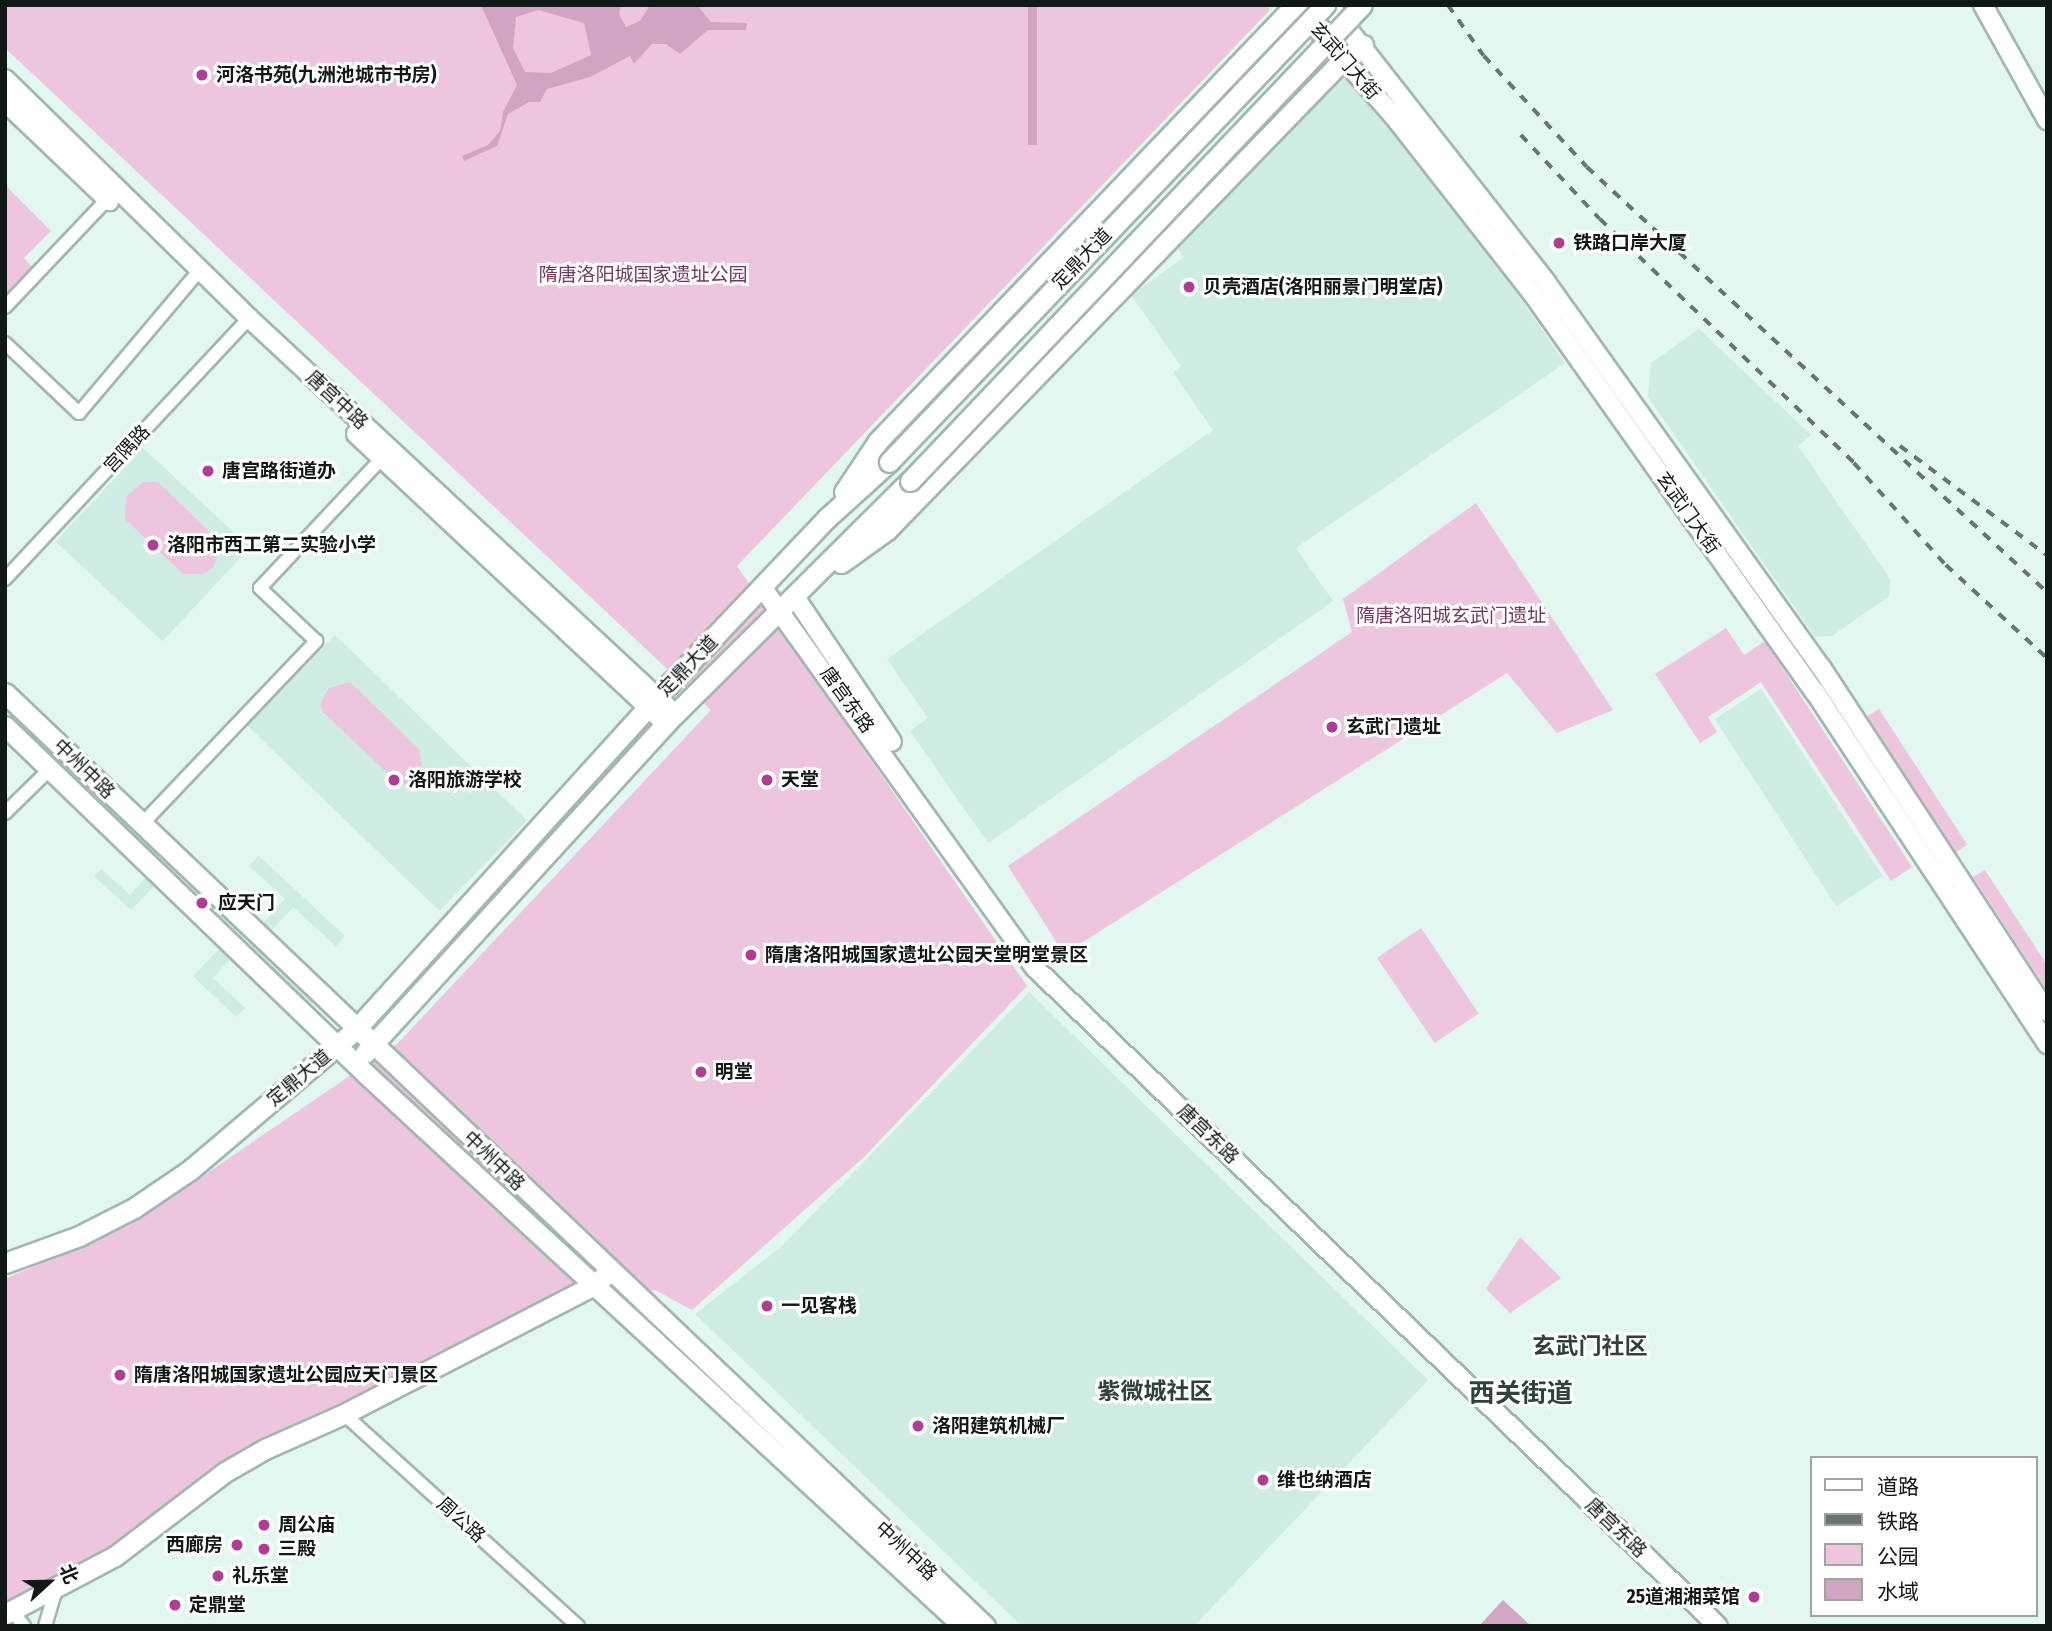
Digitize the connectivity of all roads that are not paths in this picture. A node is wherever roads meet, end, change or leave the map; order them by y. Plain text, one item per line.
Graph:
1 (1295, 5) edge
2 (1327, 5) edge
3 (1362, 5) edge
4 (1983, 5) edge
5 (1994, 5) edge
6 (1363, 45) junction
7 (1345, 59) junction
8 (7, 89) edge
9 (2047, 100) edge
10 (2047, 120) edge
11 (112, 195) junction
12 (1102, 205) junction
13 (1155, 254) junction
14 (196, 275) junction
15 (5, 307) edge
16 (246, 322) junction
17 (5, 342) edge
18 (871, 452) junction
19 (382, 458) junction
20 (889, 461) junction
21 (917, 486) junction
22 (827, 518) junction
23 (5, 579) edge
24 (762, 587) junction
25 (788, 604) junction
26 (5, 693) edge
27 (652, 703) junction
28 (671, 719) junction
29 (5, 726) edge
30 (50, 769) junction
31 (5, 813) edge
32 (142, 824) junction
33 (2047, 1012) edge
34 (356, 1029) junction
35 (2047, 1044) edge
36 (372, 1045) junction
37 (337, 1046) junction
38 (354, 1064) junction
39 (5, 1263) edge
40 (603, 1277) junction
41 (344, 1414) junction
42 (57, 1586) junction
43 (12, 1616) edge
44 (45, 1626) edge
45 (578, 1626) edge
46 (963, 1626) edge
47 (985, 1626) edge
48 (1718, 1626) edge
49 (1734, 1626) edge

1 - 7 main road, 玄武门大街
1 - 12 main road
2 - 6 main road, 玄武门大街
2 - 20 main road, 定鼎大道, bridge
3 - 21 main road, 定鼎大道, bridge
4 - 10 main road
5 - 9 main road
6 - 7 main road
6 - 33 main road, 玄武门大街
7 - 13 main road
7 - 35 main road, 玄武门大街
8 - 11 main road, 唐宫中路
11 - 14 main road, 唐宫中路
11 - 15 street
12 - 13 main road
12 - 18 main road
13 - 21 main road
14 - 16 main road, 唐宫中路
14 - 17 street
16 - 19 main road, 唐宫中路
16 - 23 street, 宫隅路
16 - 27 main road, 唐宫中路
18 - 20 main road
18 - 22 main road
19 - 27 main road, 唐宫中路
19 - 32 street
20 - 22 main road, 定鼎大道
21 - 25 main road, 定鼎大道
22 - 24 main road, 定鼎大道
24 - 25 main road, 唐宫东路
24 - 27 main road, 定鼎大道
25 - 28 main road, 定鼎大道
25 - 48 main road, 唐宫东路
25 - 49 main road, 唐宫东路
26 - 32 main road, 中州中路
27 - 28 main road, 唐宫中路
27 - 34 main road, 定鼎大道
28 - 36 main road, 定鼎大道
29 - 30 main road, 中州中路
30 - 31 street
30 - 37 main road, 中州中路
32 - 34 main road, 中州中路
34 - 36 main road, 中州中路
34 - 37 main road, 定鼎大道
36 - 38 main road, 定鼎大道
36 - 40 main road, 中州中路
37 - 38 main road, 中州中路
37 - 39 main road, 定鼎大道
38 - 40 main road, 中州中路
40 - 41 main road
40 - 46 main road, 中州中路
40 - 47 main road, 中州中路
41 - 42 main road
41 - 45 street, 周公路
42 - 43 main road
42 - 44 street

